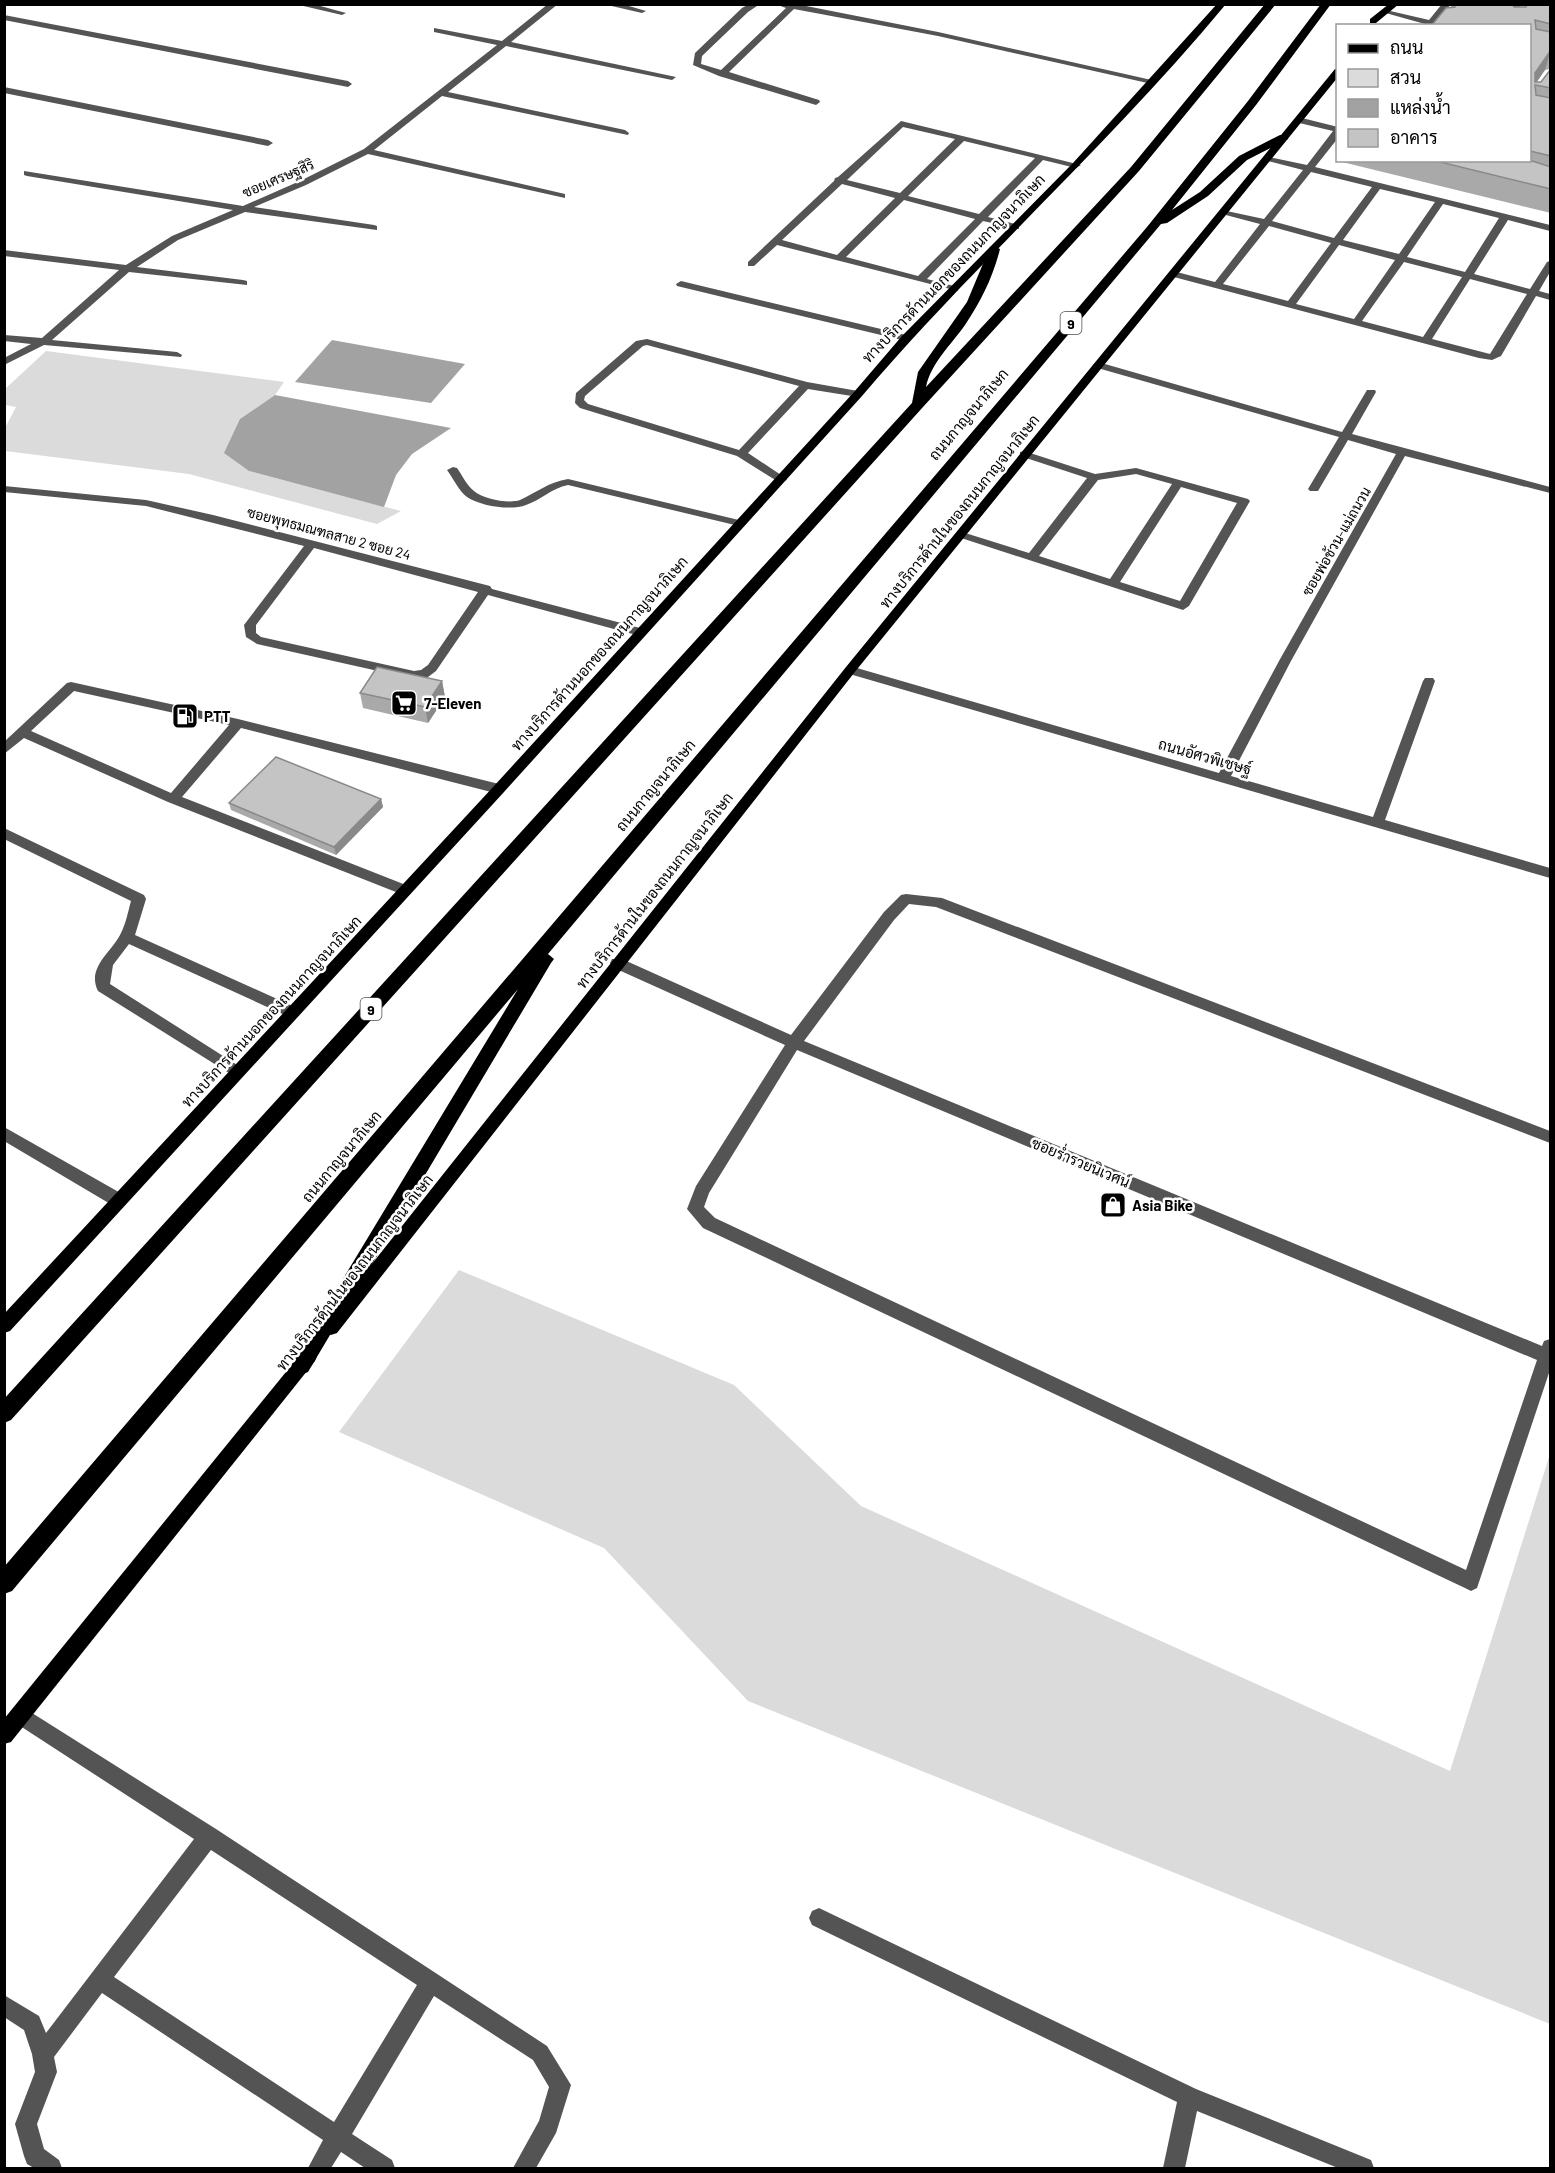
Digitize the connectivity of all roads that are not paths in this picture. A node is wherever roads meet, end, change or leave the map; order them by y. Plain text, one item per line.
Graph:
1 (299, 4) edge
2 (554, 4) edge
3 (607, 4) edge
4 (756, 4) edge
5 (779, 4) edge
6 (831, 4) edge
7 (1222, 4) edge
8 (1271, 4) edge
9 (1326, 4) edge
10 (1395, 4) edge
11 (1447, 4) edge
12 (793, 6) junction
13 (1385, 8) edge
14 (642, 11) dead end
15 (342, 12) dead end
16 (823, 12) junction
17 (4, 17) edge
18 (1371, 23) edge
19 (1429, 24) edge
20 (437, 30) dead end
21 (505, 43) junction
22 (1336, 73) edge
23 (722, 74) junction
24 (672, 77) dead end
25 (1152, 81) junction
26 (348, 84) dead end
27 (4, 90) edge
28 (441, 93) junction
29 (816, 102) dead end
30 (1298, 120) junction
31 (1336, 130) edge
32 (625, 133) dead end
33 (1336, 133) edge
34 (1284, 137) junction
35 (962, 138) junction
36 (268, 143) dead end
37 (367, 151) junction
38 (1041, 157) junction
39 (1267, 158) junction
40 (1076, 165) junction
41 (1307, 169) junction
42 (27, 173) dead end
43 (838, 180) junction
44 (1377, 186) junction
45 (562, 196) dead end
46 (903, 198) junction
47 (1442, 201) junction
48 (242, 208) junction
49 (1225, 212) junction
50 (981, 217) junction
51 (1505, 217) junction
52 (1266, 223) junction
53 (1016, 227) junction
54 (374, 228) dead end
55 (1551, 228) edge
56 (1151, 229) junction
57 (775, 241) junction
58 (1336, 242) junction
59 (994, 249) junction
60 (4, 253) edge
61 (838, 258) junction
62 (1403, 259) junction
63 (751, 264) dead end
64 (1551, 264) edge
65 (124, 270) junction
66 (1173, 274) junction
67 (1469, 276) junction
68 (921, 279) junction
69 (243, 282) dead end
70 (681, 284) dead end
71 (1217, 286) junction
72 (954, 289) junction
73 (1533, 292) junction
74 (1551, 297) edge
75 (1290, 305) junction
76 (1356, 323) junction
77 (4, 338) edge
78 (906, 338) junction
79 (46, 340) junction
80 (1426, 341) junction
81 (177, 355) dead end
82 (4, 362) edge
83 (1098, 365) junction
84 (806, 385) junction
85 (1371, 392) dead end
86 (858, 394) junction
87 (918, 404) junction
88 (1345, 436) junction
89 (1402, 452) junction
90 (741, 454) junction
91 (1024, 454) junction
92 (453, 470) dead end
93 (1094, 477) junction
94 (781, 479) junction
95 (1179, 483) junction
96 (4, 489) edge
97 (1314, 489) dead end
98 (1551, 490) edge
99 (739, 523) junction
100 (962, 535) junction
101 (312, 544) junction
102 (1032, 557) junction
103 (1113, 583) junction
104 (486, 590) junction
105 (640, 632) junction
106 (850, 670) junction
107 (1429, 681) dead end
108 (238, 723) junction
109 (22, 732) junction
110 (4, 750) edge
111 (1223, 778) junction
112 (499, 789) junction
113 (173, 799) junction
114 (1377, 823) junction
115 (4, 833) edge
116 (1551, 873) edge
117 (406, 891) junction
118 (572, 913) junction
119 (127, 937) junction
120 (617, 963) junction
121 (292, 1012) junction
122 (794, 1043) junction
123 (237, 1072) junction
124 (4, 1132) edge
125 (1551, 1137) edge
126 (118, 1200) junction
127 (4, 1326) edge
128 (1549, 1351) edge
129 (301, 1366) junction
130 (4, 1414) edge
131 (4, 1584) edge
132 (21, 1715) junction
133 (4, 1735) edge
134 (208, 1836) junction
135 (819, 1918) dead end
136 (100, 1980) junction
137 (430, 1982) junction
138 (4, 2005) edge
139 (43, 2054) junction
140 (1189, 2097) junction
141 (337, 2137) junction
142 (51, 2169) edge
143 (318, 2169) edge
144 (384, 2169) edge
145 (524, 2169) edge
146 (1174, 2169) edge
147 (1363, 2169) edge

1 - 15 street
2 - 21 street, ซอยเศรษฐสิริ
3 - 14 street
4 - 23 street
5 - 12 street
6 - 16 street
7 - 25 main road, ทางบริการด้านนอกของถนนกาญจนาภิเษก
8 - 87 highway, 9
9 - 56 highway, ถนนกาญจนาภิเษก / 9
10 - 13 main road
11 - 19 street
12 - 16 street
12 - 23 street
13 - 18 main road
13 - 19 street
16 - 25 street
17 - 26 street
20 - 21 street
21 - 24 street
21 - 28 street, ซอยเศรษฐสิริ
22 - 30 main road, ทางบริการด้านในของถนนกาญจนาภิเษก
23 - 29 street
25 - 40 main road, ทางบริการด้านนอกของถนนกาญจนาภิเษก
27 - 36 street
28 - 32 street
28 - 37 street, ซอยเศรษฐสิริ
30 - 31 street
30 - 34 main road, ทางบริการด้านในของถนนกาญจนาภิเษก
33 - 41 street
34 - 39 main road, ทางบริการด้านในของถนนกาญจนาภิเษก
34 - 56 highway
35 - 38 street
35 - 43 street
35 - 46 street
37 - 45 street
37 - 48 street, ซอยเศรษฐสิริ
38 - 40 street
38 - 50 street
39 - 41 street
39 - 49 main road, ทางบริการด้านในของถนนกาญจนาภิเษก
40 - 53 main road, ทางบริการด้านนอกของถนนกาญจนาภิเษก
41 - 44 street
41 - 52 street
42 - 48 street
43 - 46 street
43 - 57 street
44 - 47 street
44 - 58 street
46 - 50 street
46 - 61 street
47 - 51 street
47 - 62 street
48 - 54 street
48 - 65 street, ซอยเศรษฐสิริ
49 - 52 street
49 - 66 main road, ทางบริการด้านในของถนนกาญจนาภิเษก
50 - 53 street
50 - 68 street
51 - 55 street
51 - 67 street
52 - 58 street
52 - 71 street
53 - 59 main road, ทางบริการด้านนอกของถนนกาญจนาภิเษก
56 - 118 highway, ถนนกาญจนาภิเษก / 9
57 - 61 street
57 - 63 street
58 - 62 street
58 - 75 street
59 - 72 main road, ทางบริการด้านนอกของถนนกาญจนาภิเษก
59 - 87 highway
60 - 65 street
61 - 68 street
62 - 67 street
62 - 76 street
64 - 73 street
65 - 69 street
65 - 79 street, ซอยเศรษฐสิริ
66 - 71 street
66 - 83 main road, ทางบริการด้านในของถนนกาญจนาภิเษก
67 - 73 street
67 - 80 street
68 - 72 street
70 - 78 street
71 - 75 street
72 - 78 main road, ทางบริการด้านนอกของถนนกาญจนาภิเษก
73 - 74 street
73 - 80 street
75 - 76 street
76 - 80 street
77 - 79 street
78 - 86 main road, ทางบริการด้านนอกของถนนกาญจนาภิเษก
79 - 81 street
79 - 82 street, ซอยเศรษฐสิริ
83 - 88 street
83 - 91 main road, ทางบริการด้านในของถนนกาญจนาภิเษก
84 - 86 street
84 - 90 street
84 - 90 street
85 - 88 street
86 - 94 main road, ทางบริการด้านนอกของถนนกาญจนาภิเษก
87 - 130 highway, 9
88 - 89 street
88 - 97 street
89 - 98 street
89 - 111 street, ซอยพ่อช้วน-แม่ถนวน
90 - 94 street
91 - 93 street
91 - 100 main road, ทางบริการด้านในของถนนกาญจนาภิเษก
92 - 99 street
93 - 95 street
93 - 102 street
94 - 99 main road, ทางบริการด้านนอกของถนนกาญจนาภิเษก
95 - 103 street
95 - 103 street
96 - 101 street, ซอยพุทธมณฑลสาย 2 ซอย 24
99 - 105 main road, ทางบริการด้านนอกของถนนกาญจนาภิเษก
100 - 102 street
100 - 106 main road, ทางบริการด้านในของถนนกาญจนาภิเษก
101 - 104 street, ซอยพุทธมณฑลสาย 2 ซอย 24
101 - 104 street
102 - 103 street
104 - 105 street, ซอยพุทธมณฑลสาย 2 ซอย 24
105 - 112 main road, ทางบริการด้านนอกของถนนกาญจนาภิเษก
106 - 111 street, ถนนอัศวพิเชษฐ์
106 - 120 main road, ทางบริการด้านในของถนนกาญจนาภิเษก
107 - 114 street
108 - 109 street
108 - 112 street
108 - 113 street
109 - 110 street
109 - 113 street
111 - 114 street, ถนนอัศวพิเชษฐ์
112 - 117 main road, ทางบริการด้านนอกของถนนกาญจนาภิเษก
113 - 117 street
114 - 116 street, ถนนอัศวพิเชษฐ์
115 - 119 street
117 - 121 main road, ทางบริการด้านนอกของถนนกาญจนาภิเษก
118 - 129 highway
118 - 131 highway, ถนนกาญจนาภิเษก / 9
119 - 121 street
119 - 123 street
120 - 122 street, ซอยร่ำรวยนิเวศน์
120 - 129 main road, ทางบริการด้านในของถนนกาญจนาภิเษก
121 - 123 main road, ทางบริการด้านนอกของถนนกาญจนาภิเษก
122 - 125 street
122 - 128 street, ซอยร่ำรวยนิเวศน์
122 - 128 street
123 - 126 main road, ทางบริการด้านนอกของถนนกาญจนาภิเษก
124 - 126 street
126 - 127 main road, ทางบริการด้านนอกของถนนกาญจนาภิเษก
129 - 132 main road, ทางบริการด้านในของถนนกาญจนาภิเษก
132 - 133 main road, ทางบริการด้านในของถนนกาญจนาภิเษก
132 - 134 street
134 - 136 street
134 - 137 street
135 - 140 street
136 - 139 street
136 - 141 street
137 - 141 street
137 - 145 street
138 - 139 street
139 - 142 street
140 - 146 street
140 - 147 street
141 - 143 street
141 - 144 street

